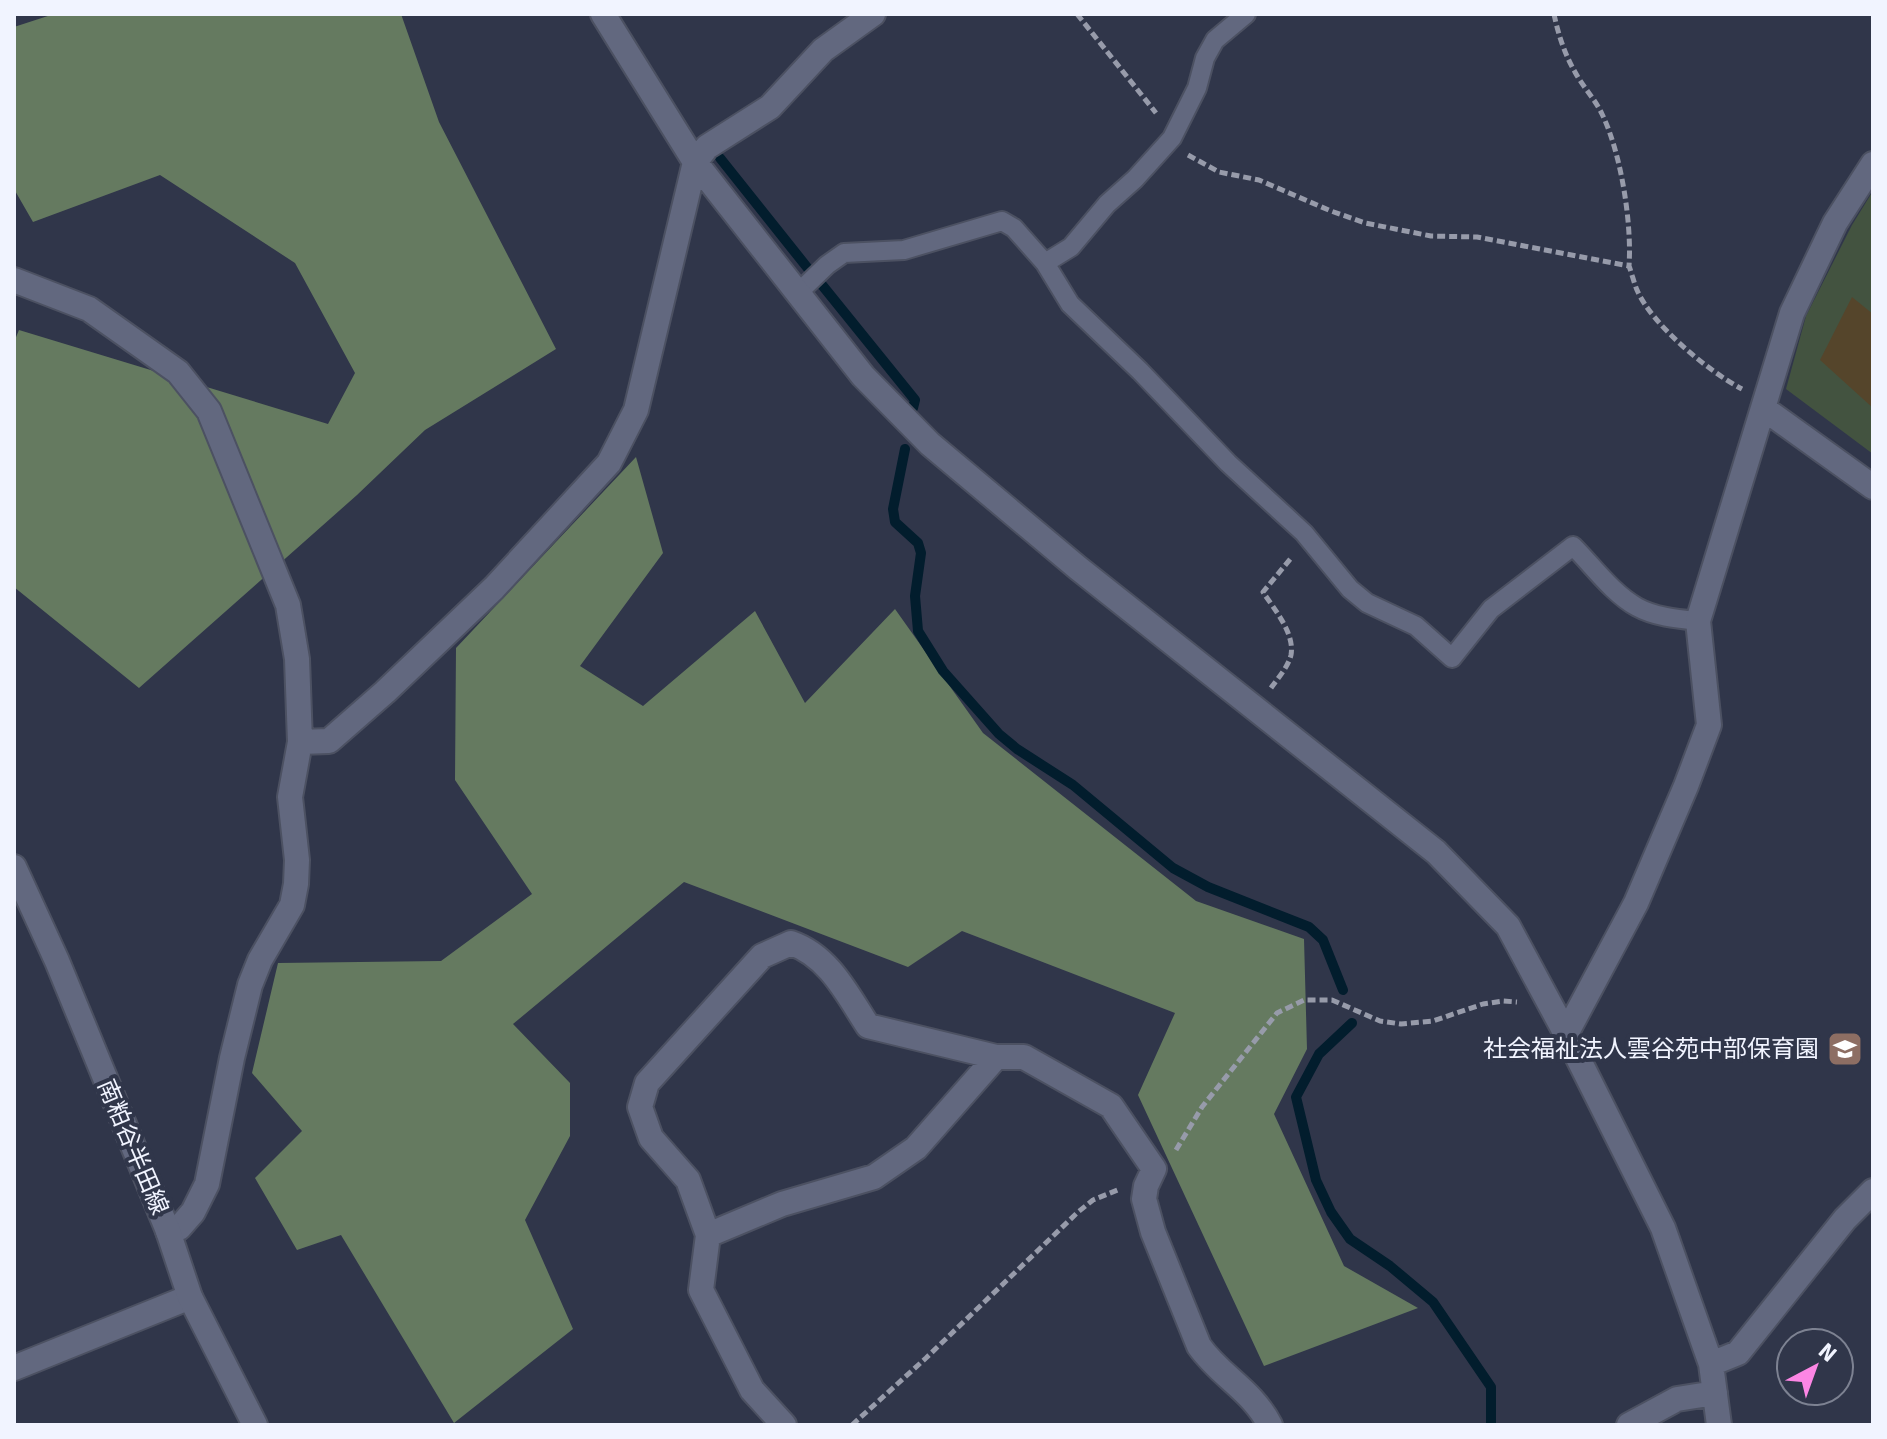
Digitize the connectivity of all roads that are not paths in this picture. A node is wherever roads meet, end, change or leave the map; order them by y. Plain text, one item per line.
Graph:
1 (603, 14) edge
2 (873, 14) edge
3 (1246, 14) edge
4 (695, 162) junction
5 (1873, 164) edge
6 (1045, 263) junction
7 (14, 280) edge
8 (798, 293) junction
9 (1765, 403) junction
10 (1873, 487) edge
11 (1698, 621) junction
12 (300, 742) junction
13 (14, 867) edge
14 (1566, 1034) junction
15 (996, 1057) junction
16 (1873, 1191) edge
17 (168, 1231) junction
18 (708, 1235) junction
19 (190, 1297) junction
20 (1711, 1364) junction
21 (14, 1368) edge
22 (1715, 1393) junction
23 (255, 1425) edge
24 (784, 1425) edge
25 (1270, 1425) edge
26 (1629, 1425) edge
27 (1719, 1425) edge

1 - 4 street
2 - 4 street
3 - 6 lane
4 - 8 street
4 - 12 street
5 - 9 street
6 - 8 lane
6 - 11 lane
7 - 12 street
8 - 14 street
9 - 10 street
9 - 11 street
11 - 14 street
12 - 17 street
13 - 17 street, 南粕谷半田線
14 - 20 street
15 - 18 street
15 - 18 street
15 - 25 street
16 - 20 street
17 - 19 street, 南粕谷半田線
18 - 24 street
19 - 21 street
19 - 23 street, 南粕谷半田線
20 - 22 street
22 - 26 street
22 - 27 street

